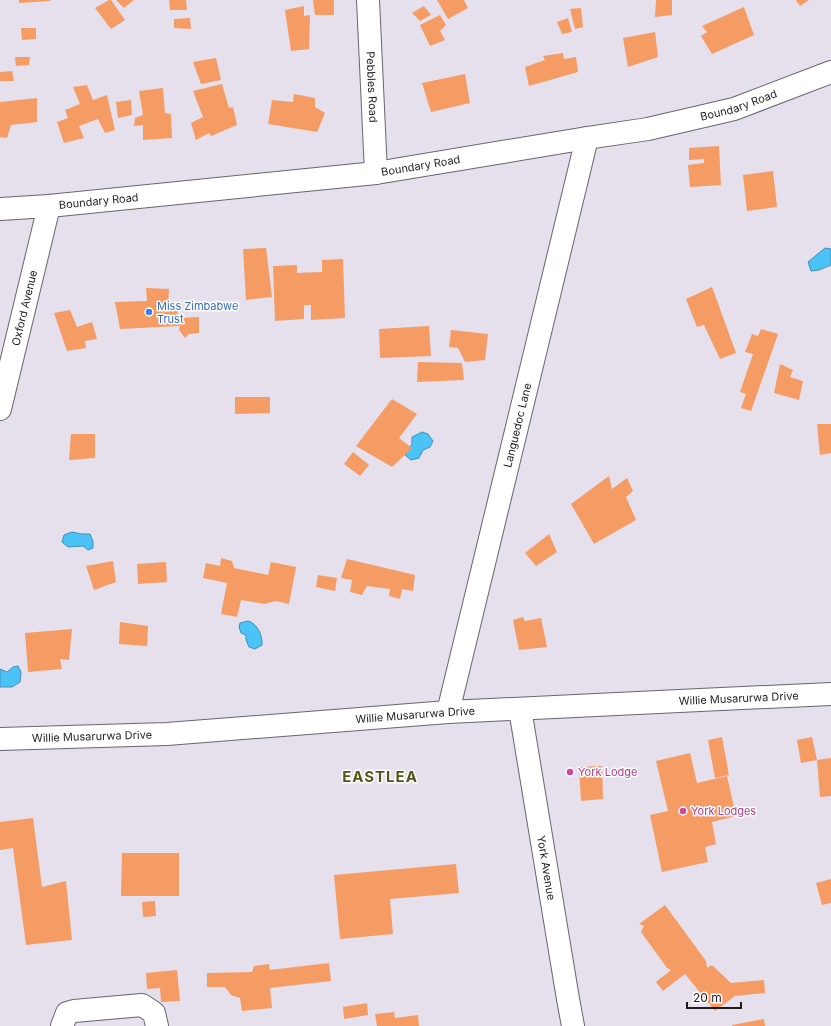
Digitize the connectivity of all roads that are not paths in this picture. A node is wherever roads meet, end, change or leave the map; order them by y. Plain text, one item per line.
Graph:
1 (368, 0) edge
2 (831, 72) edge
3 (587, 138) junction
4 (376, 173) junction
5 (49, 206) junction
6 (0, 209) edge
7 (0, 409) edge
8 (831, 694) edge
9 (520, 709) junction
10 (448, 712) junction
11 (0, 739) edge
12 (62, 1026) edge
13 (157, 1026) edge
14 (573, 1026) edge

1 - 4 street, Pebbles Road
2 - 3 street, Boundary Road
3 - 4 street, Boundary Road
3 - 10 street, Languedoc Lane
4 - 5 street, Boundary Road
5 - 6 street, Boundary Road
5 - 7 street, Oxford Avenue
8 - 9 street, Willie Musarurwa Drive
9 - 10 street, Willie Musarurwa Drive
9 - 14 street, York Avenue
10 - 11 street, Willie Musarurwa Drive
12 - 13 street

